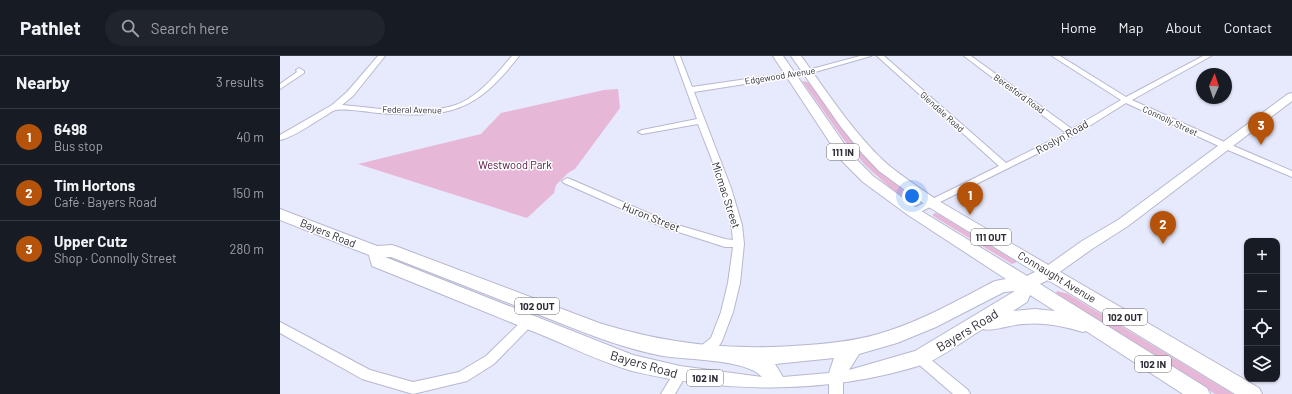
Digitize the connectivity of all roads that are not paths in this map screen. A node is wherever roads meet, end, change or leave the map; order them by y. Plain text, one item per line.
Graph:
1 (382, 56) edge
2 (516, 56) edge
3 (677, 56) edge
4 (778, 56) edge
5 (796, 56) edge
6 (868, 56) edge
7 (880, 56) edge
8 (967, 56) edge
9 (1055, 56) edge
10 (1208, 56) edge
11 (299, 70) dead end
12 (808, 72) junction
13 (791, 75) junction
14 (280, 88) edge
15 (690, 90) junction
16 (1292, 96) edge
17 (1126, 100) junction
18 (335, 107) junction
19 (701, 121) junction
20 (642, 132) dead end
21 (1072, 132) junction
22 (280, 138) edge
23 (1226, 146) junction
24 (1005, 167) junction
25 (1292, 174) edge
26 (567, 181) dead end
27 (932, 203) junction
28 (913, 212) junction
29 (280, 214) edge
30 (739, 244) junction
31 (376, 252) junction
32 (1049, 272) junction
33 (1027, 284) junction
34 (529, 321) junction
35 (280, 327) edge
36 (972, 327) junction
37 (1106, 333) junction
38 (853, 348) junction
39 (700, 353) junction
40 (730, 356) junction
41 (920, 358) junction
42 (680, 375) junction
43 (778, 386) junction
44 (836, 388) edge
45 (668, 394) edge
46 (963, 394) edge
47 (1200, 394) edge
48 (1252, 394) edge

1 - 18 street
2 - 18 street, Federal Avenue
3 - 15 street, Micmac Street
4 - 13 main road, Connaught Avenue / 111 IN
5 - 12 main road, Connaught Avenue / 111 OUT
6 - 12 street, Edgewood Avenue
7 - 24 street, Glendale Road
8 - 21 street, Beresford Road
9 - 17 street, Connolly Street
10 - 17 street, Roslyn Road
11 - 14 street
12 - 13 street, Edgewood Avenue
12 - 27 main road, Connaught Avenue / 111 OUT
13 - 15 street, Edgewood Avenue
13 - 28 main road, Connaught Avenue / 111 IN
15 - 19 street, Micmac Street
16 - 23 main road, Bayers Road
17 - 21 street, Roslyn Road
17 - 23 street, Connolly Street
18 - 22 street
19 - 20 street
19 - 30 street, Micmac Street
21 - 24 street, Roslyn Road
23 - 25 street, Connolly Street
23 - 32 main road, Bayers Road
24 - 27 street, Roslyn Road
26 - 30 street, Huron Street
27 - 28 street, Roslyn Road
27 - 32 main road, Connaught Avenue / 111 OUT
28 - 33 main road, Connaught Avenue / 111 IN
29 - 31 main road, Bayers Road
30 - 39 street, Micmac Street
31 - 34 main road, Bayers Road / 102 IN
31 - 39 main road, Bayers Road / 102 OUT
32 - 33 main road, Bayers Road / 102 OUT
32 - 48 main road, Connaught Avenue / 102 OUT
33 - 36 main road, Bayers Road
33 - 37 main road, Connaught Avenue
33 - 38 main road, Bayers Road / 102 OUT
34 - 35 street
34 - 42 main road, Bayers Road / 102 IN
36 - 37 main road
36 - 41 main road, Bayers Road / 102 IN
37 - 47 main road, Connaught Avenue / 102 IN
38 - 40 main road, Bayers Road / 102 OUT
38 - 44 main road
39 - 40 main road, Bayers Road / 102 OUT
40 - 43 main road
41 - 44 main road, Bayers Road / 102 IN
41 - 46 street
42 - 43 main road, Bayers Road / 102 IN
42 - 45 street
43 - 44 main road, Bayers Road / 102 IN

